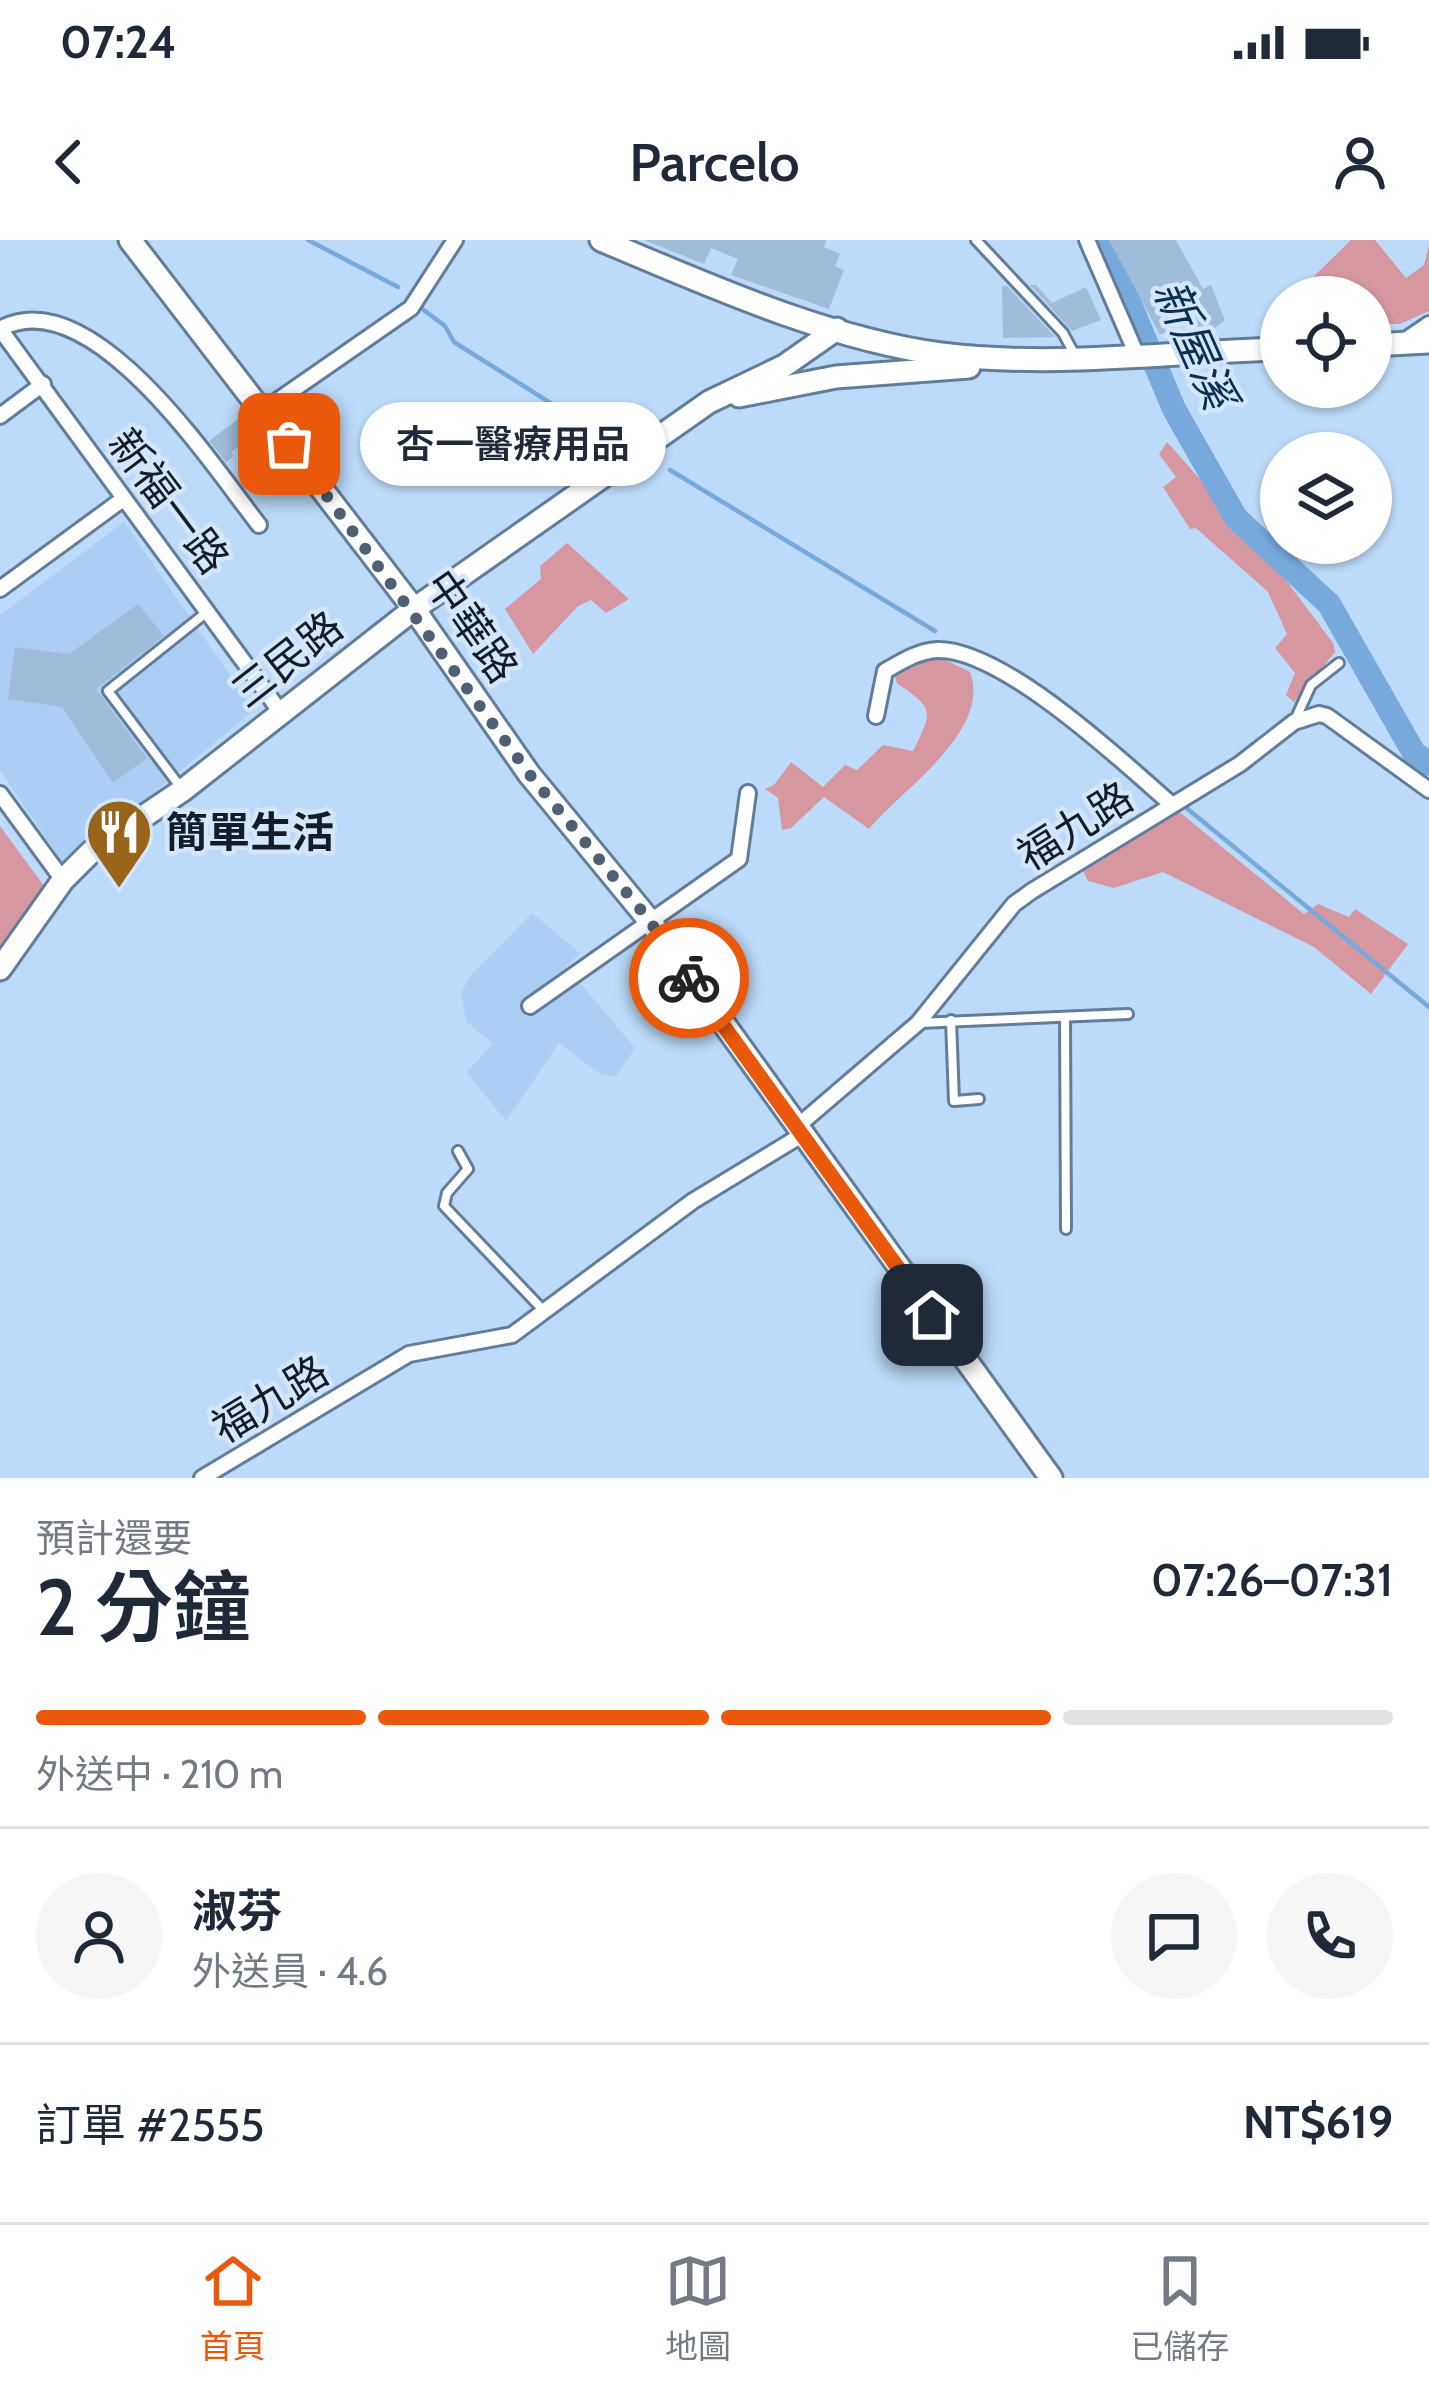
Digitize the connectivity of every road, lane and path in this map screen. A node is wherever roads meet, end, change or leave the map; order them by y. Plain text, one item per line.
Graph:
1 (130, 240) edge
2 (455, 240) edge
3 (601, 240) edge
4 (976, 240) edge
5 (1087, 240) edge
6 (1429, 324) edge
7 (0, 329) edge
8 (838, 329) junction
9 (1429, 342) edge
10 (1392, 344) edge
11 (1400, 344) junction
12 (1260, 350) edge
13 (1137, 353) junction
14 (1077, 358) junction
15 (1053, 360) junction
16 (43, 384) junction
17 (709, 402) junction
18 (264, 410) junction
19 (0, 416) edge
20 (123, 499) junction
21 (259, 525) dead end
22 (0, 589) edge
23 (414, 609) junction
24 (209, 610) junction
25 (1339, 663) dead end
26 (282, 714) junction
27 (876, 716) dead end
28 (1294, 722) junction
29 (183, 790) junction
30 (1429, 790) edge
31 (748, 793) dead end
32 (0, 794) edge
33 (1172, 804) junction
34 (63, 880) junction
35 (649, 920) junction
36 (0, 969) edge
37 (530, 1006) dead end
38 (1128, 1014) dead end
39 (1065, 1018) junction
40 (951, 1020) junction
41 (918, 1023) junction
42 (979, 1099) dead end
43 (802, 1129) junction
44 (458, 1150) dead end
45 (1066, 1229) dead end
46 (545, 1312) junction
47 (202, 1478) edge
48 (1051, 1478) edge

1 - 18 main road, 中華路
2 - 18 street
3 - 8 main road
4 - 14 lane
5 - 13 street
6 - 11 street
7 - 16 street, 新福一路
7 - 21 street
8 - 15 main road
8 - 17 main road, 三民路
9 - 11 main road
10 - 11 main road
12 - 13 main road
13 - 14 main road
14 - 15 main road
15 - 17 main road
16 - 19 street
16 - 20 street, 新福一路
17 - 23 main road, 三民路
18 - 23 main road, 中華路
20 - 22 street
20 - 24 street, 新福一路
23 - 26 main road, 三民路
23 - 35 main road, 中華路
24 - 26 street, 新福一路
24 - 29 lane
25 - 28 lane
26 - 29 main road, 三民路
27 - 33 street
28 - 30 street
28 - 33 street, 福九路
29 - 34 main road, 三民路
31 - 35 street
32 - 34 street
33 - 41 street, 福九路
34 - 36 main road, 三民路
35 - 37 street
35 - 43 main road, 中華路
38 - 39 lane
39 - 40 lane
39 - 45 lane
40 - 41 lane
40 - 42 lane
41 - 43 street, 福九路
43 - 46 street, 福九路
43 - 48 main road, 中華路
44 - 46 lane
46 - 47 street, 福九路

